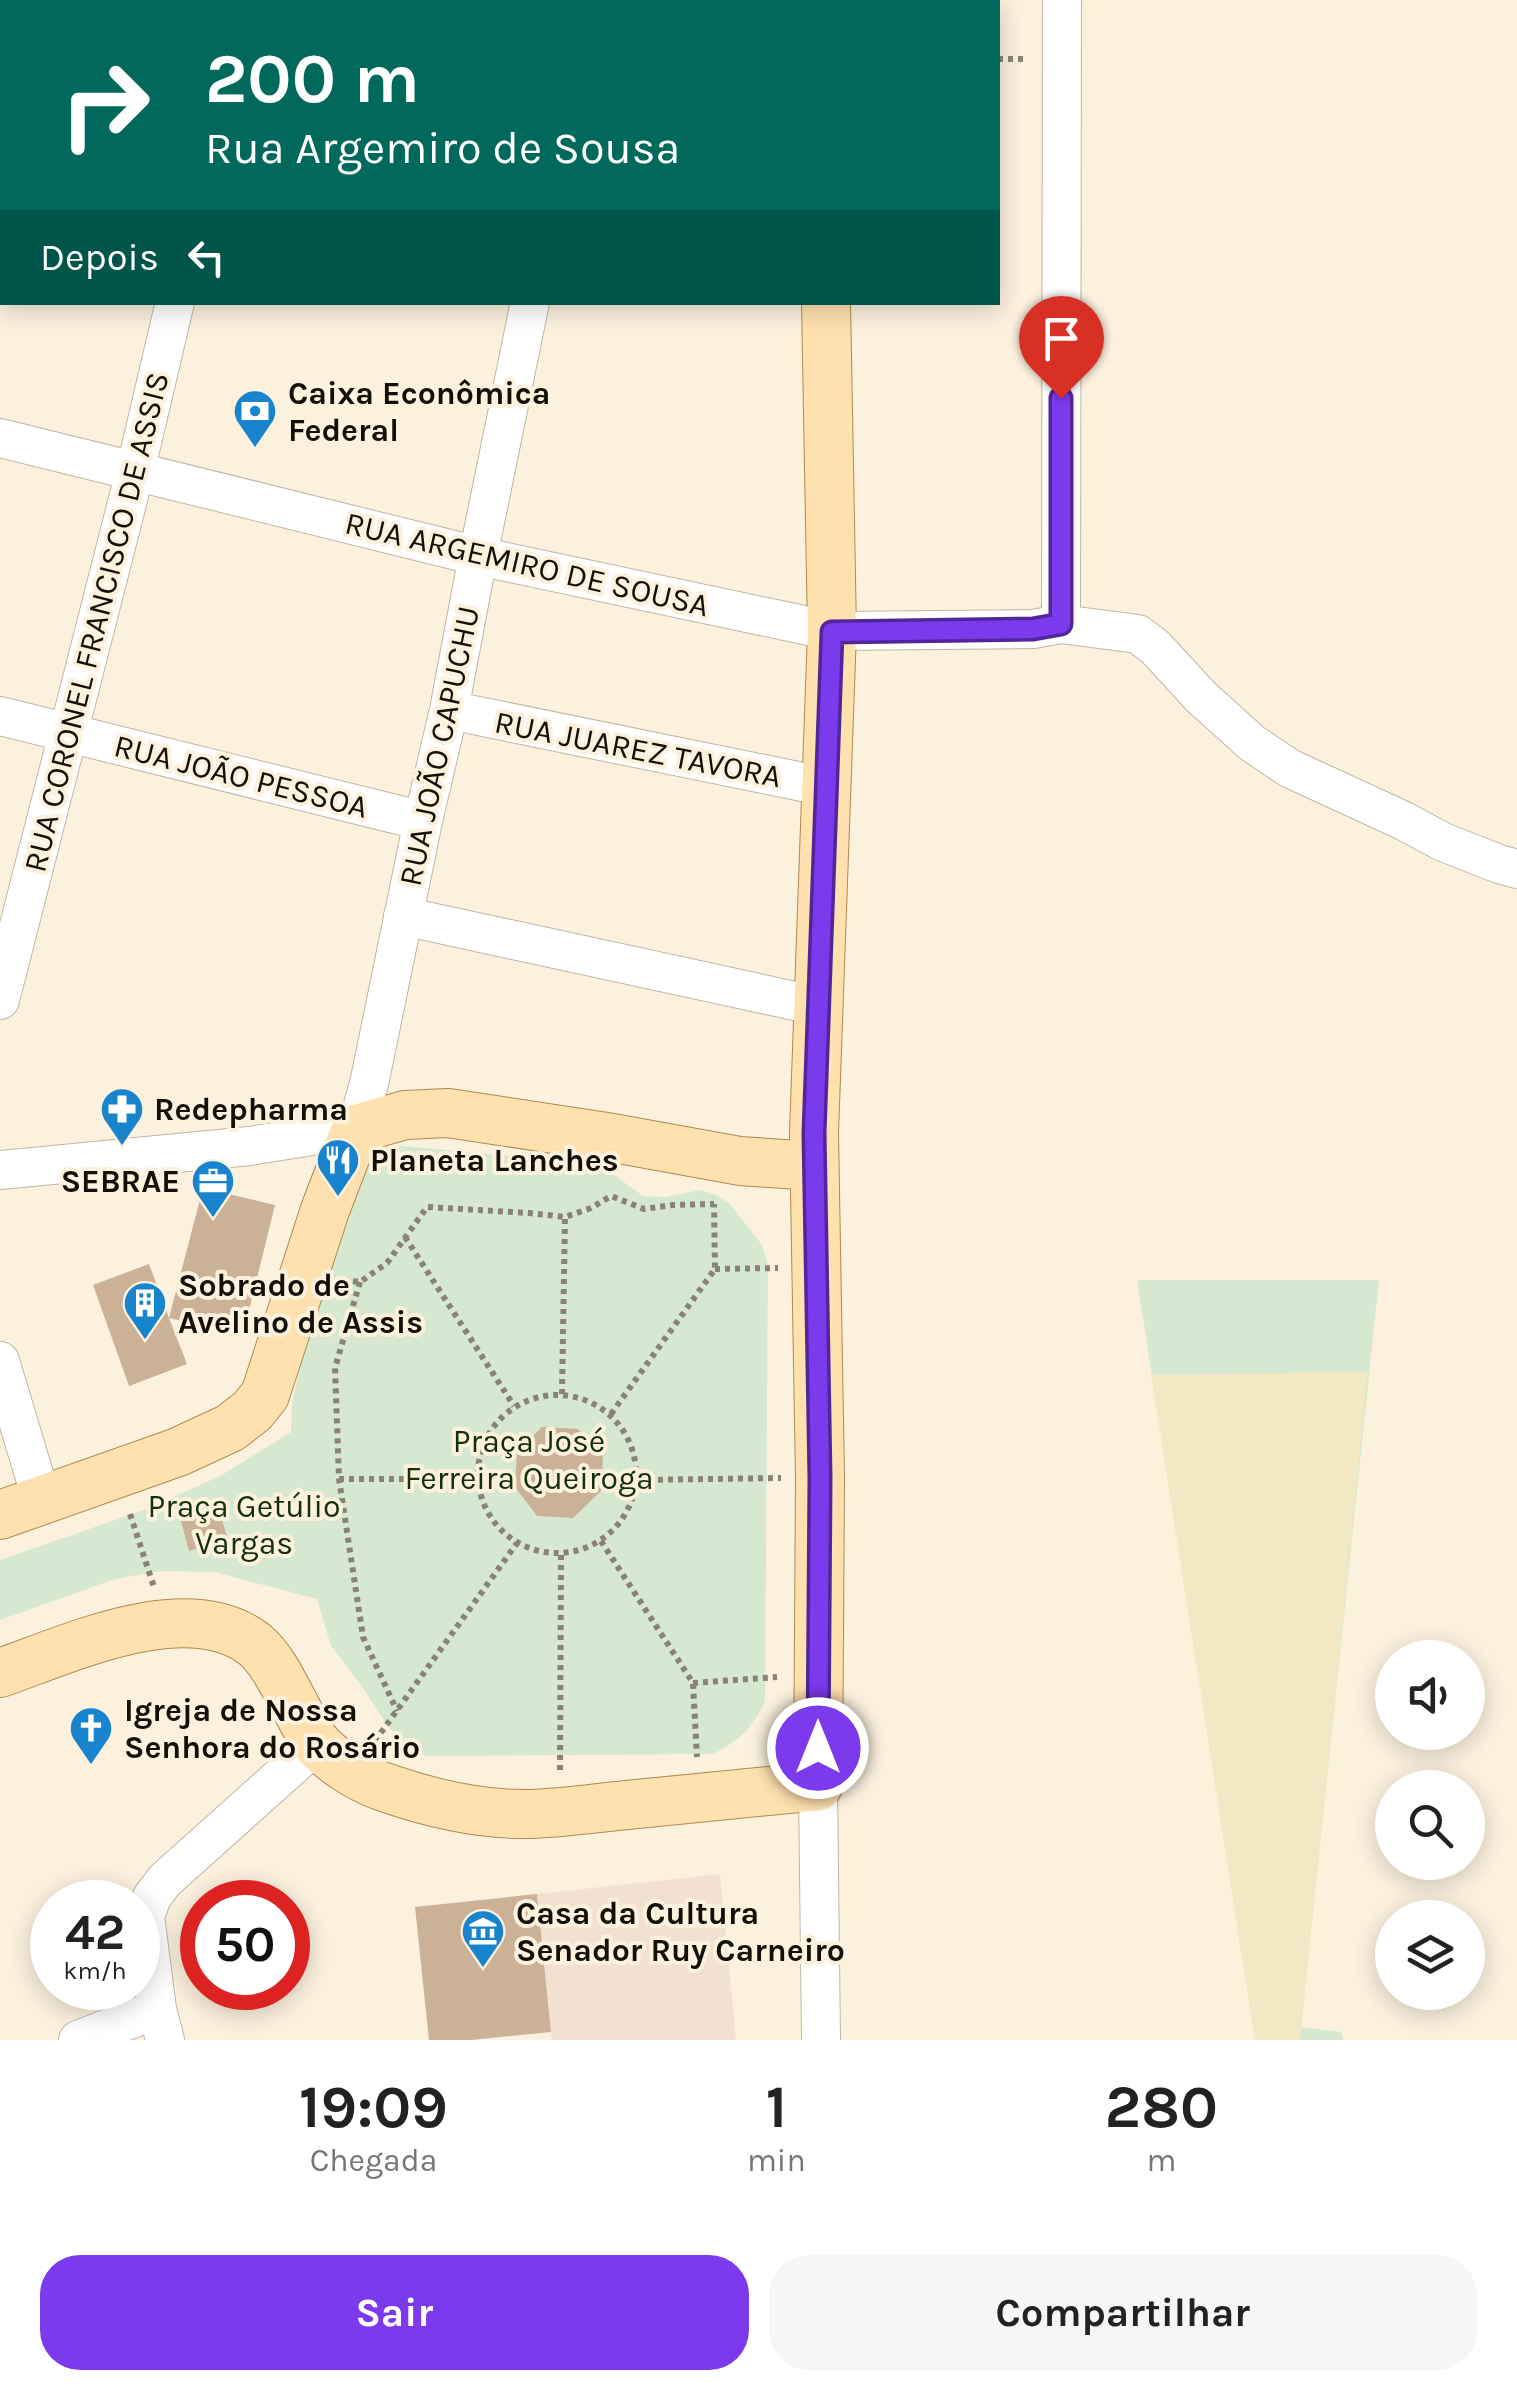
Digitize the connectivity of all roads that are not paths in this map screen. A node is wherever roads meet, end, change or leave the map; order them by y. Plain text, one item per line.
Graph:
1 (1062, 0) edge
2 (174, 305) edge
3 (529, 305) edge
4 (826, 305) edge
5 (0, 438) edge
6 (135, 472) junction
7 (478, 556) junction
8 (1061, 624) junction
9 (832, 632) junction
10 (449, 710) junction
11 (0, 716) edge
12 (68, 734) junction
13 (826, 786) junction
14 (423, 821) junction
15 (1517, 869) edge
16 (403, 916) junction
17 (0, 1000) edge
18 (818, 1006) junction
19 (356, 1129) junction
20 (814, 1166) junction
21 (0, 1170) edge
22 (0, 1361) edge
23 (21, 1508) edge
24 (0, 1674) edge
25 (335, 1758) junction
26 (818, 1786) junction
27 (161, 2024) edge
28 (78, 2040) edge
29 (821, 2040) edge

1 - 8 street
2 - 6 street, RUA CORONEL FRANCISCO DE ASSIS
3 - 7 street, RUA JOÃO CAPUCHU
4 - 9 main road
5 - 6 street, RUA ARGEMIRO DE SOUSA
6 - 7 street, RUA ARGEMIRO DE SOUSA
6 - 12 street, RUA CORONEL FRANCISCO DE ASSIS
7 - 9 street, RUA ARGEMIRO DE SOUSA
7 - 10 street, RUA JOÃO CAPUCHU
8 - 9 street, RUA ARGEMIRO DE SOUSA
8 - 15 street, RUA ARGEMIRO DE SOUSA
9 - 13 main road
10 - 13 street, RUA JUAREZ TAVORA
10 - 14 street, RUA JOÃO CAPUCHU
11 - 12 street, RUA JOÃO PESSOA
12 - 14 street, RUA JOÃO PESSOA
12 - 17 street, RUA CORONEL FRANCISCO DE ASSIS
13 - 18 main road
14 - 16 street, RUA JOÃO CAPUCHU
16 - 18 street
16 - 19 street, RUA JOÃO CAPUCHU
18 - 20 main road
19 - 20 main road
19 - 21 street
19 - 23 main road
20 - 26 main road
22 - 23 street
24 - 25 main road
25 - 26 main road
25 - 27 street
26 - 29 street
27 - 28 street

